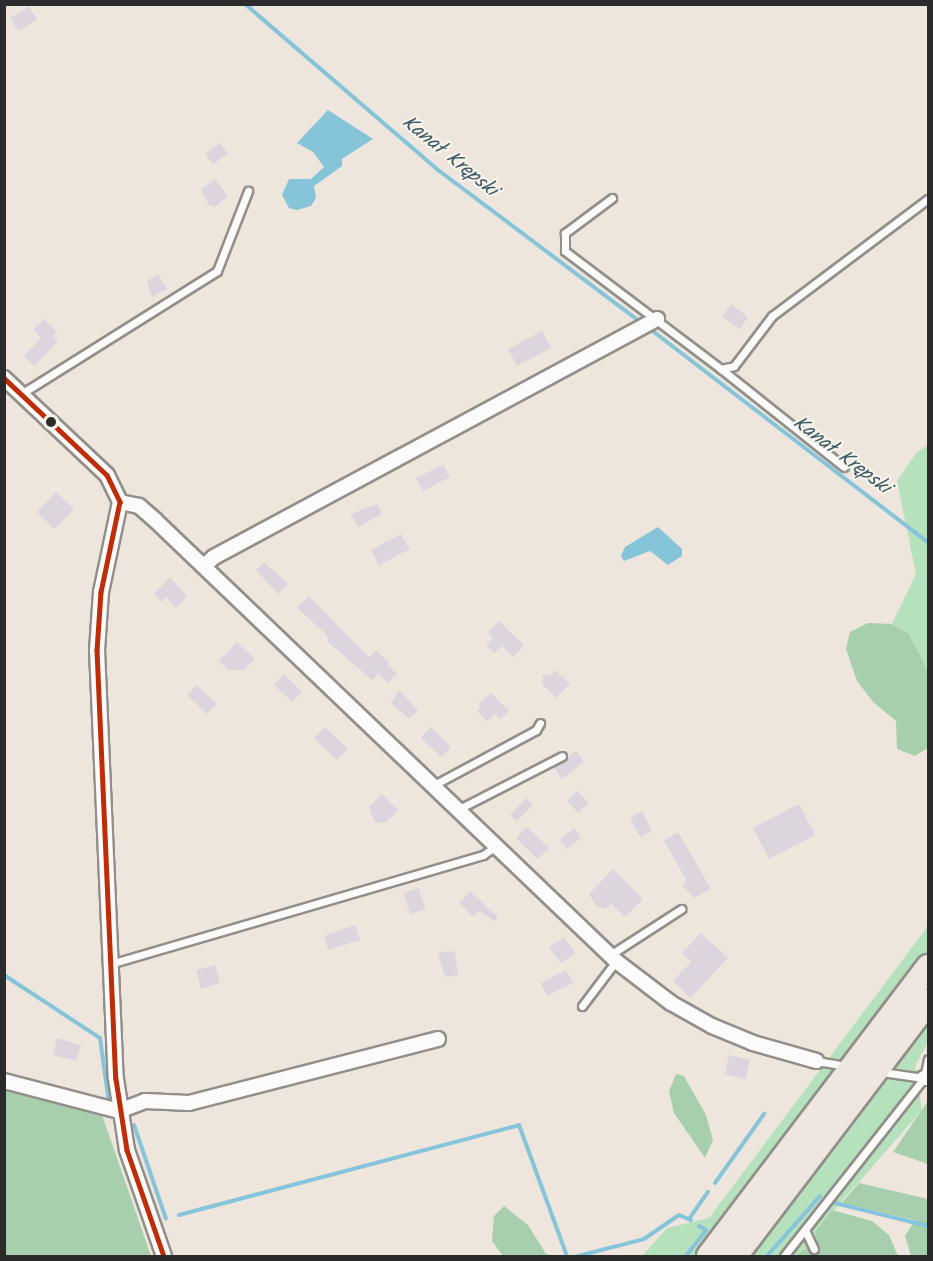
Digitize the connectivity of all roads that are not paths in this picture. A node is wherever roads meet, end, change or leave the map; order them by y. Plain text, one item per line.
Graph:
1 (248, 191) dead end
2 (612, 198) dead end
3 (928, 200) edge
4 (657, 319) junction
5 (721, 369) junction
6 (4, 378) edge
7 (21, 394) junction
8 (844, 467) dead end
9 (120, 502) junction
10 (204, 566) junction
11 (540, 723) dead end
12 (562, 756) dead end
13 (432, 786) junction
14 (457, 810) junction
15 (496, 846) junction
16 (681, 909) dead end
17 (613, 958) junction
18 (110, 964) junction
19 (928, 967) edge
20 (928, 1002) edge
21 (582, 1006) dead end
22 (438, 1039) dead end
23 (928, 1059) edge
24 (816, 1060) joint
25 (852, 1067) junction
26 (875, 1071) junction
27 (926, 1078) edge
28 (4, 1080) edge
29 (119, 1111) junction
30 (805, 1230) junction
31 (814, 1249) dead end
32 (164, 1257) edge
33 (709, 1257) edge
34 (735, 1257) edge
35 (784, 1257) edge

1 - 7 lane
2 - 4 lane
3 - 5 lane
4 - 5 lane
4 - 10 street
5 - 8 lane
6 - 7 street
7 - 9 street
9 - 10 street
9 - 18 street
10 - 13 street
11 - 13 lane
12 - 14 lane
13 - 14 street
14 - 15 street
15 - 17 street
15 - 18 lane
16 - 17 lane
17 - 21 lane
17 - 24 street
18 - 29 street
19 - 25 highway
20 - 26 highway
22 - 29 street
23 - 27 lane
24 - 25 lane
25 - 26 lane
25 - 33 highway
26 - 27 lane
26 - 34 highway
27 - 30 lane
28 - 29 street
29 - 32 street
30 - 31 lane
30 - 35 lane

